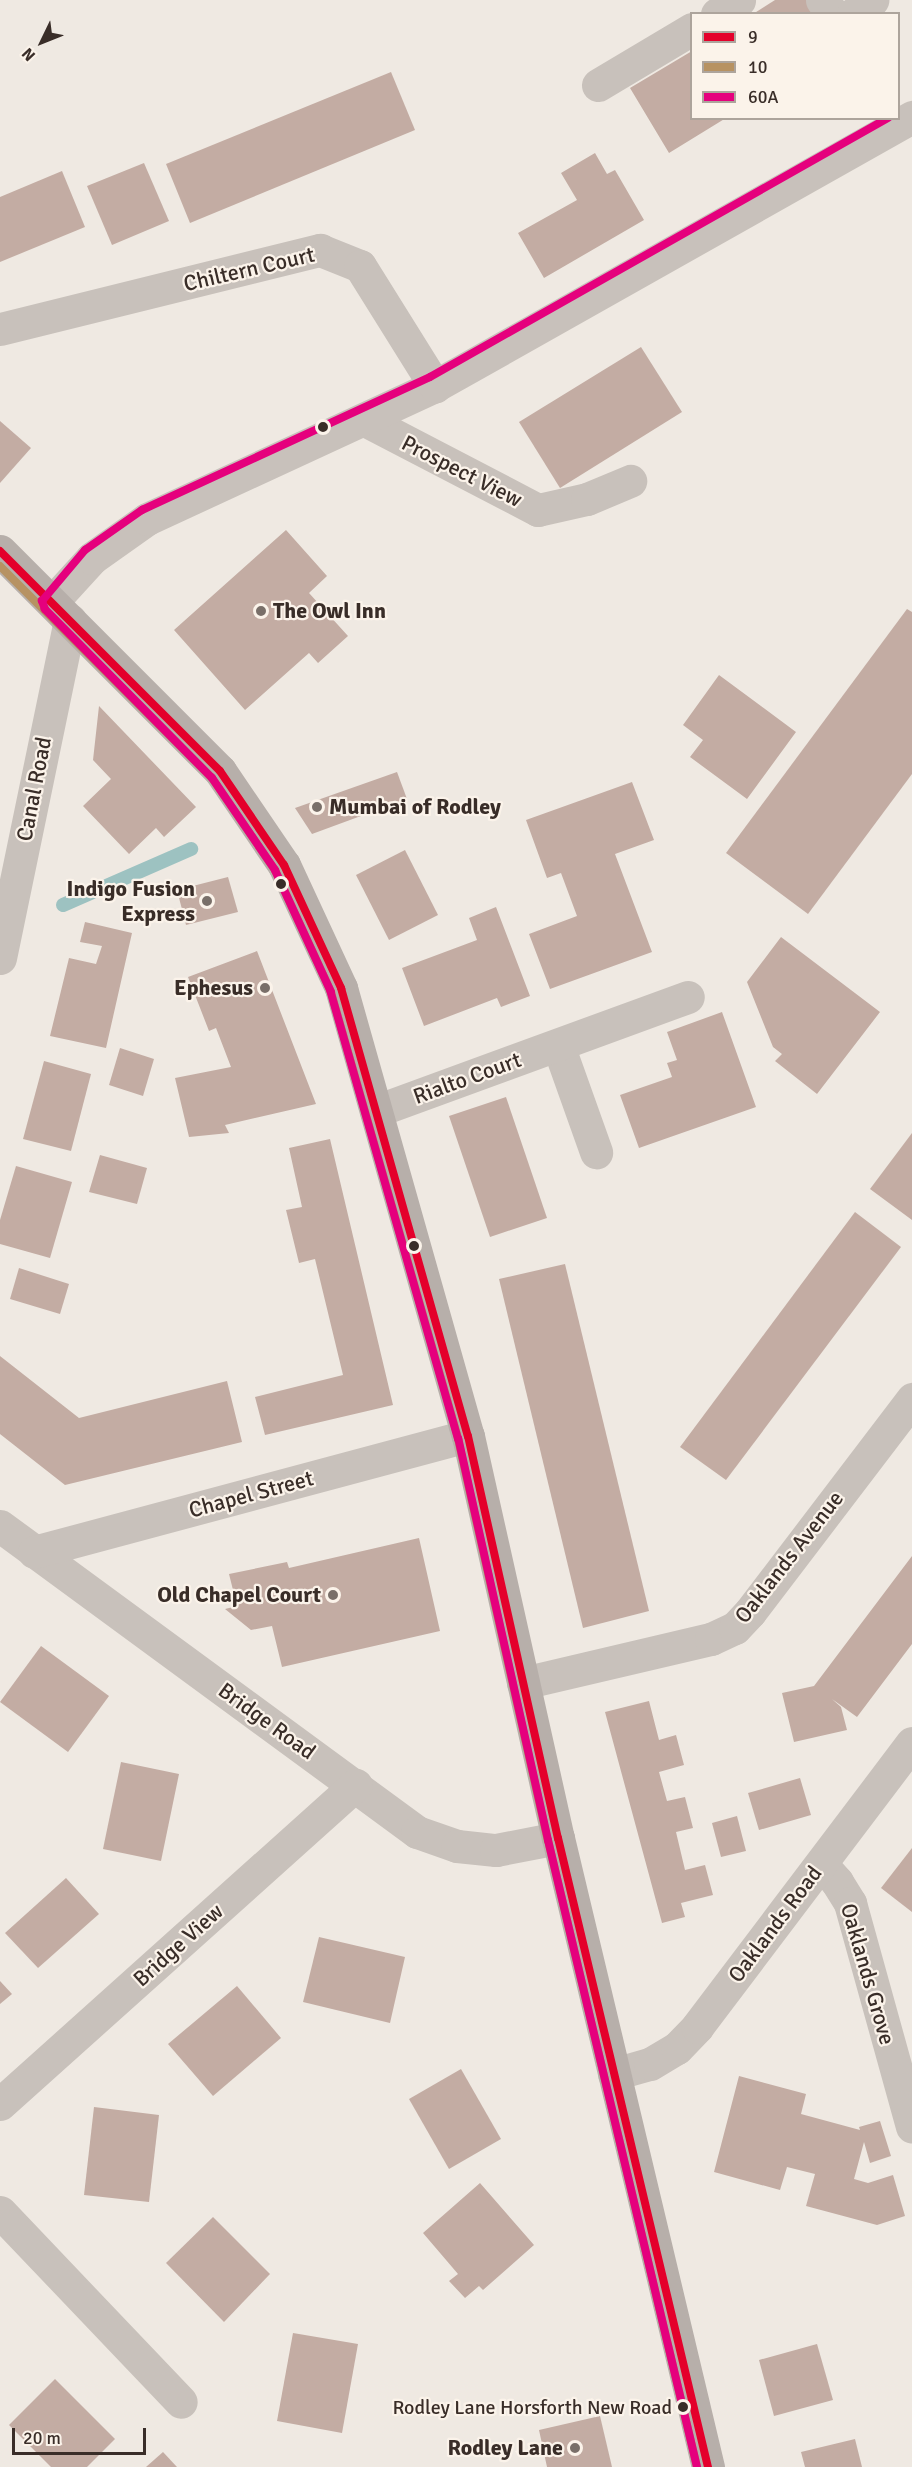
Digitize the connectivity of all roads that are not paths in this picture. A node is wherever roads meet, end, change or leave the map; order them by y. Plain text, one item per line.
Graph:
1 (739, 0) edge
2 (872, 0) edge
3 (720, 12) edge
4 (856, 12) edge
5 (690, 30) edge
6 (598, 85) dead end
7 (900, 120) edge
8 (0, 329) edge
9 (435, 386) junction
10 (365, 420) junction
11 (630, 481) dead end
12 (0, 551) edge
13 (61, 611) junction
14 (0, 958) edge
15 (688, 997) dead end
16 (558, 1045) junction
17 (376, 1111) junction
18 (597, 1152) dead end
19 (912, 1399) edge
20 (468, 1436) junction
21 (0, 1526) edge
22 (34, 1552) junction
23 (523, 1683) junction
24 (912, 1743) edge
25 (356, 1785) junction
26 (558, 1838) junction
27 (821, 1864) junction
28 (614, 2074) junction
29 (0, 2104) edge
30 (912, 2127) edge
31 (0, 2212) edge
32 (182, 2402) dead end
33 (708, 2467) edge

1 - 3 street
2 - 4 street
5 - 6 street
7 - 9 street
8 - 9 street, Chiltern Court
9 - 10 street
10 - 11 street, Prospect View
10 - 13 street
12 - 13 main road
13 - 14 street, Canal Road
13 - 17 main road
15 - 16 street, Rialto Court
16 - 17 street, Rialto Court
16 - 18 street
17 - 20 main road
19 - 23 street, Oaklands Avenue
20 - 22 street, Chapel Street
20 - 23 main road
21 - 22 street, Bridge Road
22 - 25 street, Bridge Road
23 - 26 main road
24 - 27 street, Oaklands Road
25 - 26 street, Bridge Road
25 - 29 street, Bridge View
26 - 28 main road
27 - 28 street, Oaklands Road
27 - 30 street, Oaklands Grove
28 - 33 main road
31 - 32 street

